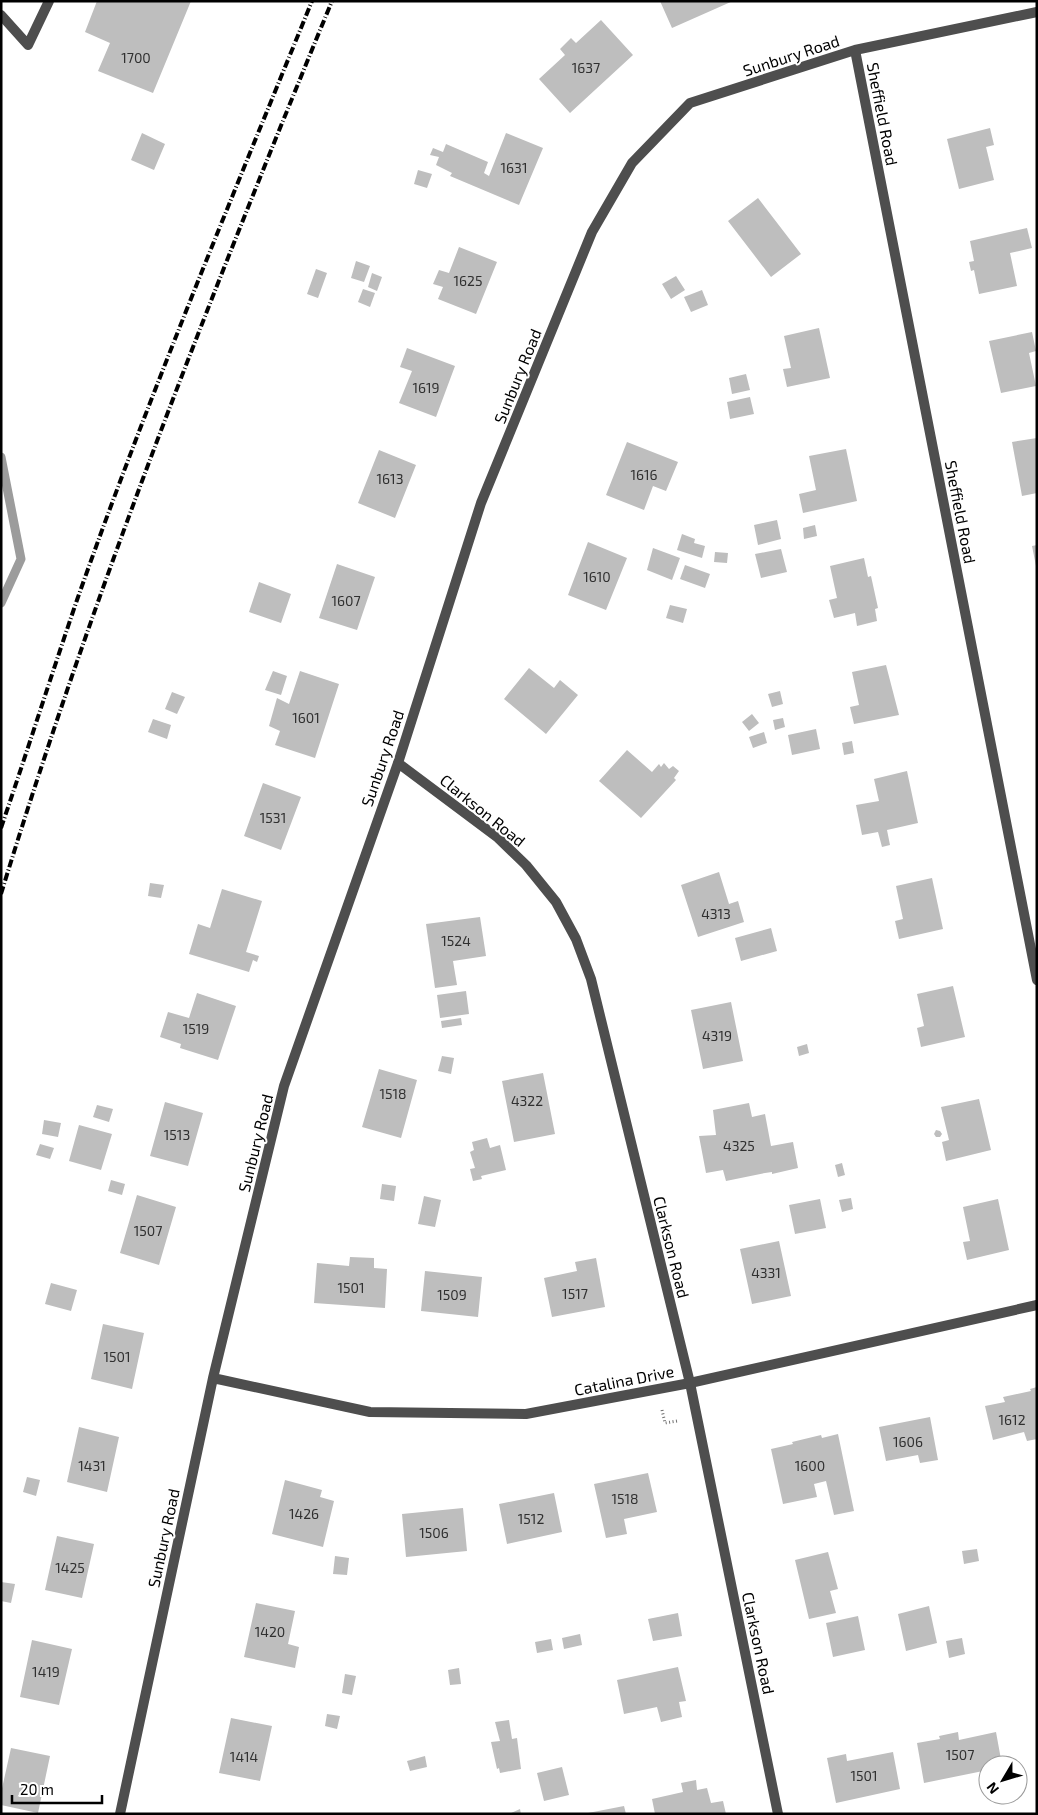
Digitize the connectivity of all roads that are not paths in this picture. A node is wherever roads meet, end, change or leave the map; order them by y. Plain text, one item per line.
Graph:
1 (49, 1) edge
2 (1037, 12) edge
3 (1, 15) edge
4 (855, 50) junction
5 (398, 762) junction
6 (1037, 980) edge
7 (1037, 1305) edge
8 (213, 1378) junction
9 (690, 1383) junction
10 (120, 1814) edge
11 (778, 1814) edge

1 - 3 street
2 - 4 street, Sunbury Road
4 - 5 street, Sunbury Road
4 - 6 street, Sheffield Road
5 - 8 street, Sunbury Road
5 - 9 street, Clarkson Road
7 - 9 street, Catalina Drive
8 - 9 street, Catalina Drive
8 - 10 street, Sunbury Road
9 - 11 street, Clarkson Road

